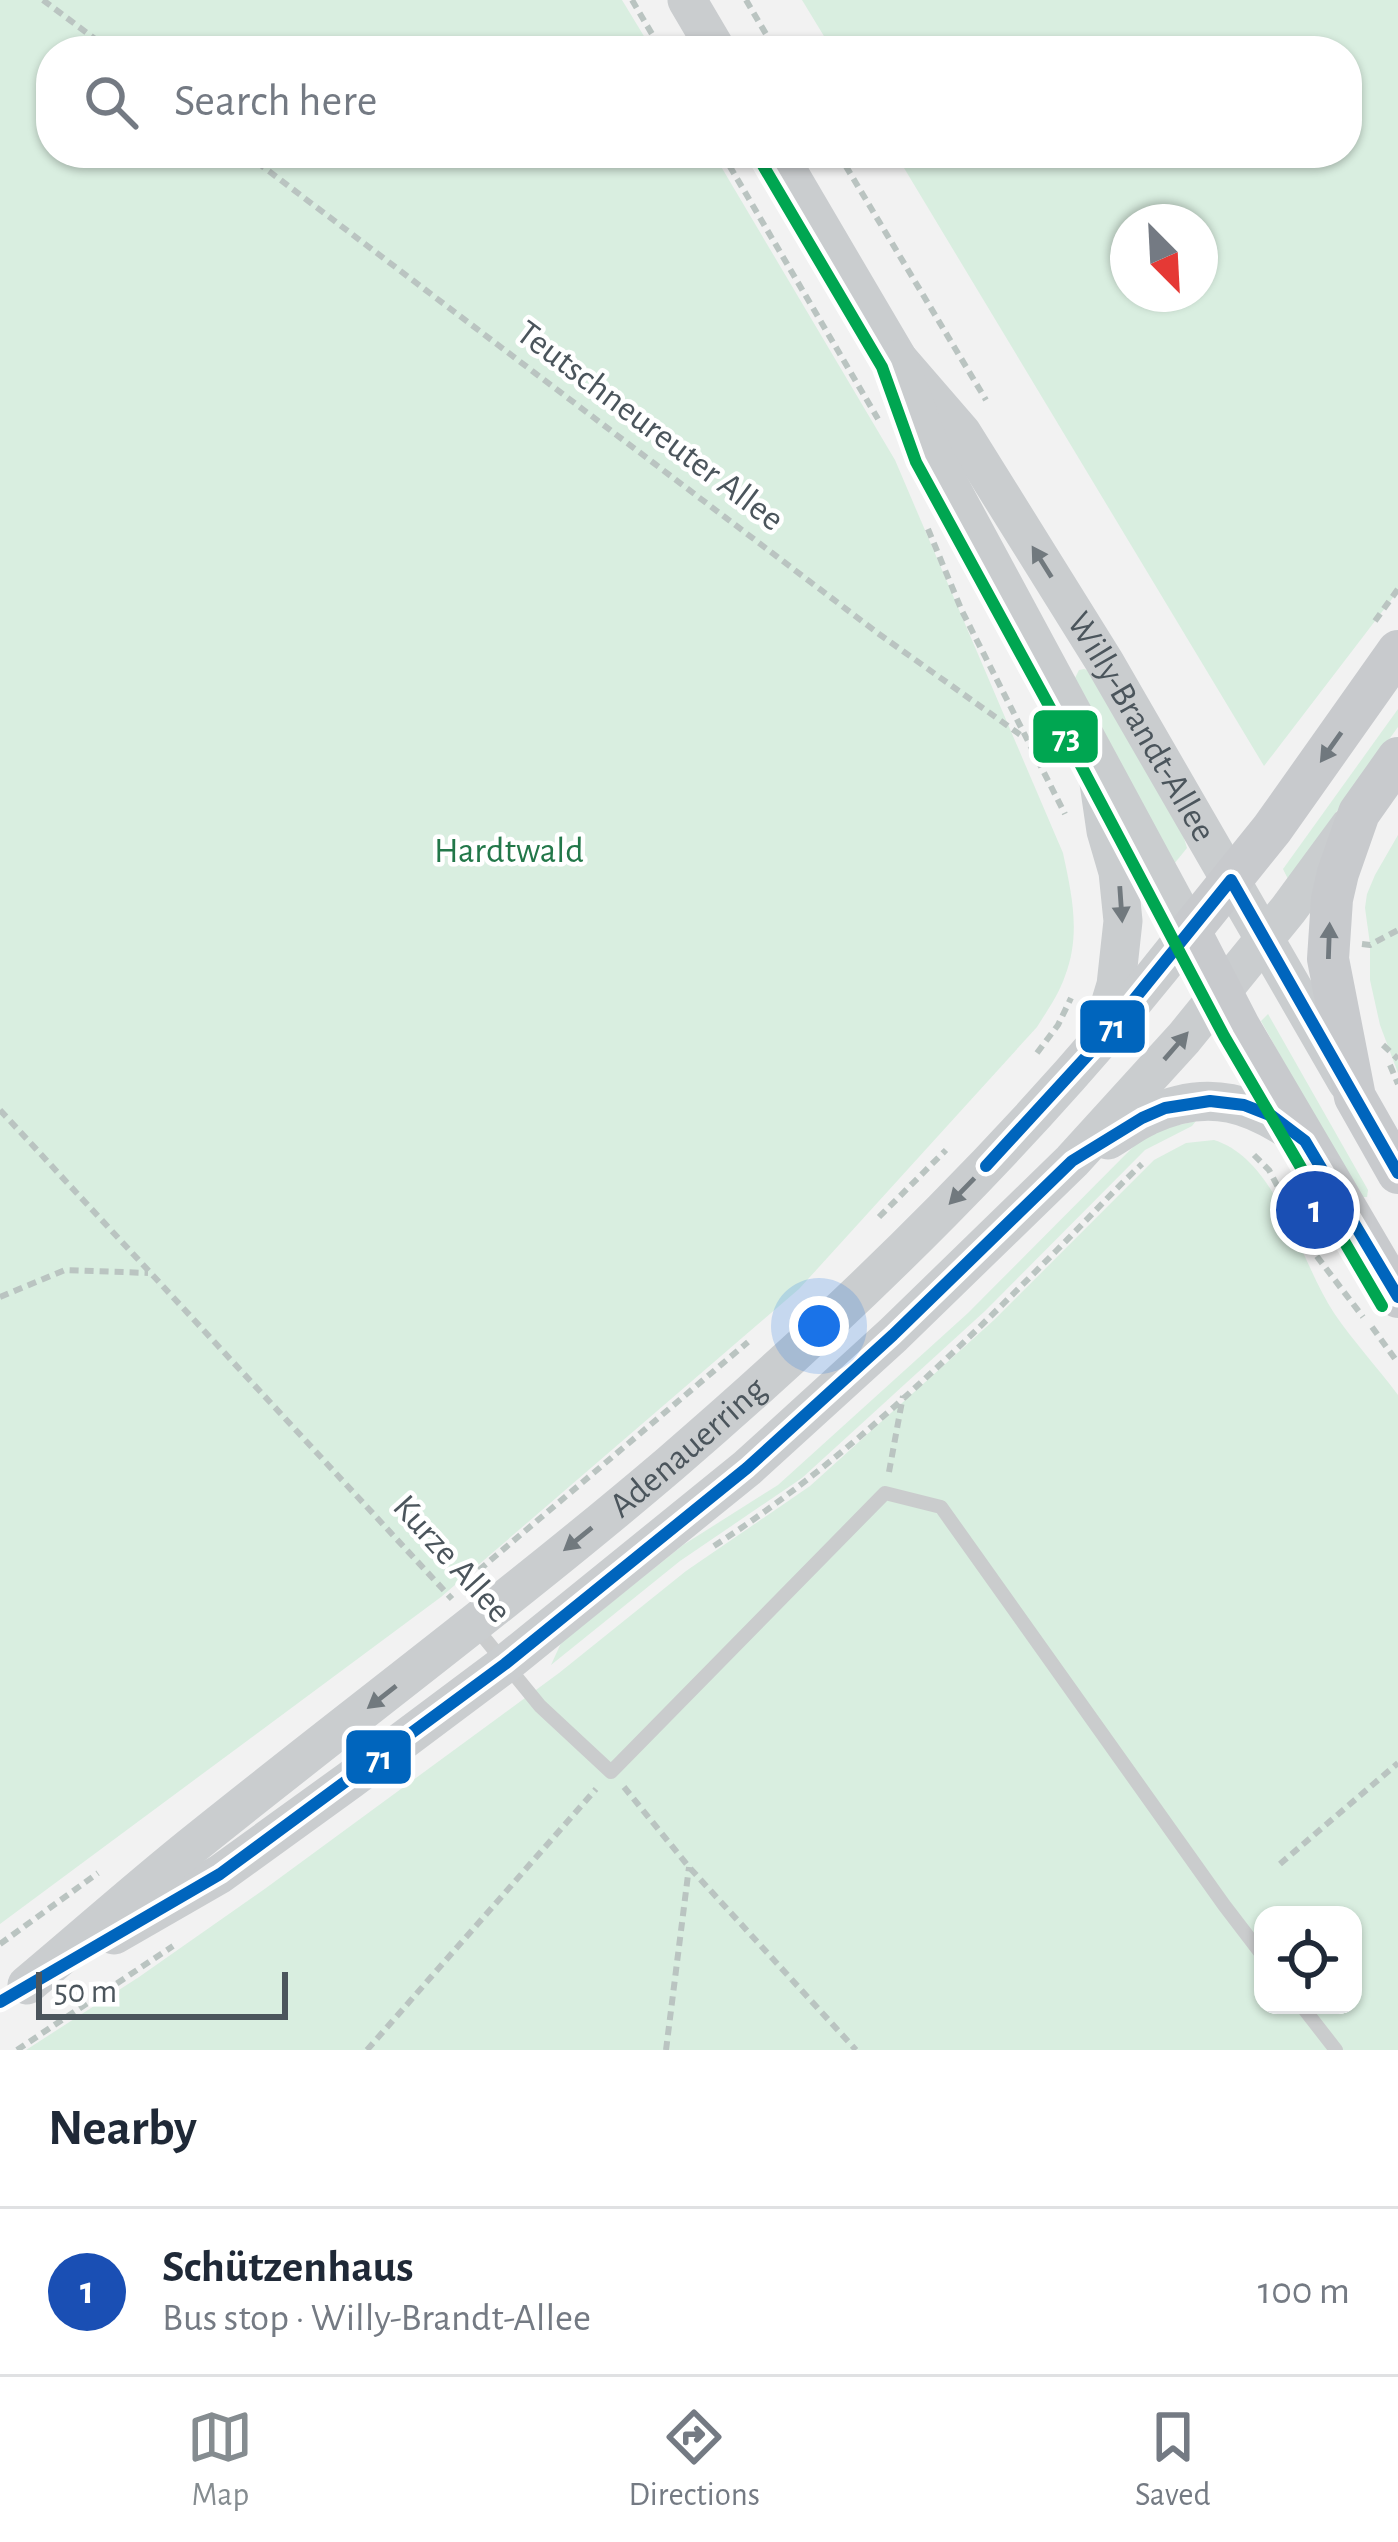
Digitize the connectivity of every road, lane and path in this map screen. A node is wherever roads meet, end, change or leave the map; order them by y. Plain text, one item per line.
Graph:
1 (44, 0) edge
2 (632, 0) edge
3 (687, 0) edge
4 (746, 0) edge
5 (91, 36) edge
6 (653, 36) edge
7 (708, 36) edge
8 (767, 36) edge
9 (265, 168) edge
10 (731, 168) edge
11 (786, 168) edge
12 (898, 359) junction
13 (880, 422) dead end
14 (927, 526) dead end
15 (1398, 651) edge
16 (1025, 738) junction
17 (1092, 748) junction
18 (1398, 758) edge
19 (1359, 813) junction
20 (1072, 828) dead end
21 (1231, 880) junction
22 (1398, 929) edge
23 (1190, 931) junction
24 (1264, 938) junction
25 (1358, 944) dead end
26 (1076, 987) dead end
27 (1221, 992) junction
28 (1380, 1042) dead end
29 (1098, 1043) junction
30 (1032, 1059) dead end
31 (1398, 1059) edge
32 (1355, 1097) junction
33 (0, 1110) edge
34 (949, 1147) dead end
35 (1252, 1152) dead end
36 (1148, 1159) dead end
37 (1283, 1160) junction
38 (1072, 1161) junction
39 (1398, 1173) edge
40 (874, 1222) dead end
41 (148, 1273) junction
42 (0, 1297) edge
43 (1398, 1297) edge
44 (764, 1328) dead end
45 (1398, 1363) edge
46 (903, 1396) junction
47 (885, 1493) junction
48 (704, 1552) dead end
49 (466, 1580) dead end
50 (474, 1625) junction
51 (505, 1664) junction
52 (1398, 1763) edge
53 (611, 1772) junction
54 (112, 1862) dead end
55 (1280, 1864) dead end
56 (689, 1867) junction
57 (1254, 1943) edge
58 (0, 1944) edge
59 (13, 1994) edge
60 (1308, 2014) edge
61 (367, 2050) edge
62 (666, 2050) edge
63 (856, 2050) edge
64 (1336, 2050) edge

1 - 5 path
2 - 6 path
3 - 7 main road
4 - 8 path
9 - 16 path, Teutschneureuter Allee
10 - 13 path
11 - 12 main road, Willy-Brandt-Allee
12 - 17 main road, Willy-Brandt-Allee
21 -> 12 main road, Willy-Brandt-Allee
14 - 16 path
15 -> 21 main road, Adenauerring
16 - 20 path
17 - 23 main road, Willy-Brandt-Allee
17 -> 29 main road
18 - 19 main road, Adenauerring
19 - 24 main road, Adenauerring
32 -> 19 main road
21 - 23 main road, Adenauerring
21 - 24 main road, Willy-Brandt-Allee
22 - 25 path
23 - 27 main road, Willy-Brandt-Allee
23 - 29 main road, Adenauerring
24 - 27 main road, Adenauerring
24 - 32 main road, Willy-Brandt-Allee
26 - 30 path
27 - 37 main road, Willy-Brandt-Allee
38 -> 27 main road, Adenauerring
28 - 31 path
29 -> 50 main road, Adenauerring
32 - 39 main road, Willy-Brandt-Allee
33 - 41 path, Kurze Allee
34 - 40 path
35 - 37 path
36 - 46 path
37 - 38 main road
37 - 43 main road, Willy-Brandt-Allee
37 - 45 path
38 - 51 main road, Adenauerring
41 - 42 path
41 - 50 path, Kurze Allee
44 - 49 path
46 - 47 path
46 - 48 path
47 - 53 lane
47 - 57 lane
50 - 51 lane, Kurze Allee
50 -> 59 main road, Adenauerring
51 - 53 lane, Kurze Allee
51 - 59 main road, Adenauerring
52 - 55 path
53 - 56 path
53 - 61 path
54 - 58 path
56 - 62 path
56 - 63 path
60 - 64 lane

